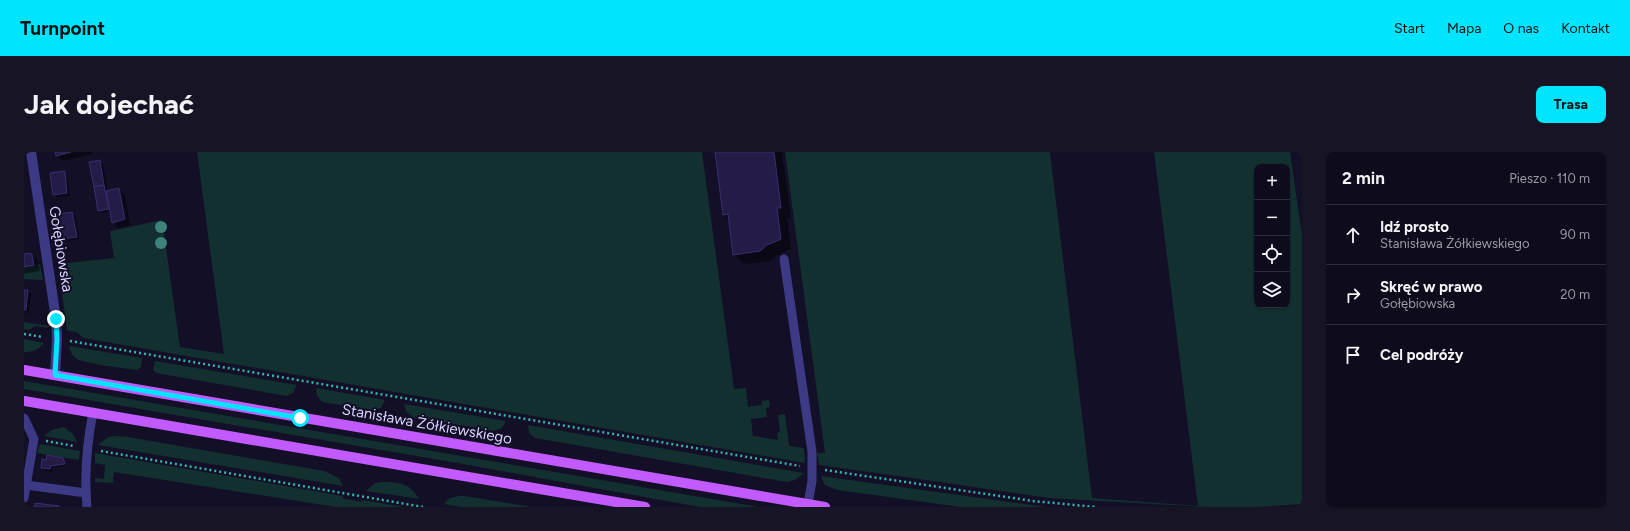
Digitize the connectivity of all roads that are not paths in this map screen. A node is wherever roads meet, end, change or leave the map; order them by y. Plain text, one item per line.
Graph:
1 (31, 152) edge
2 (784, 259) dead end
3 (24, 370) edge
4 (55, 375) junction
5 (24, 401) edge
6 (93, 412) junction
7 (24, 418) edge
8 (26, 474) edge
9 (26, 485) junction
10 (86, 493) junction
11 (24, 498) edge
12 (808, 504) junction
13 (87, 507) edge
14 (646, 507) edge
15 (825, 507) edge

1 - 4 street, Gołębiowska
2 - 12 lane
3 - 4 main road, Stanisława Żółkiewskiego
4 - 12 main road, Stanisława Żółkiewskiego
5 - 6 main road
6 - 10 lane
6 - 14 main road
7 - 8 lane
8 - 9 lane
9 - 10 lane
9 - 11 lane
10 - 13 lane
12 - 15 main road, Stanisława Żółkiewskiego

